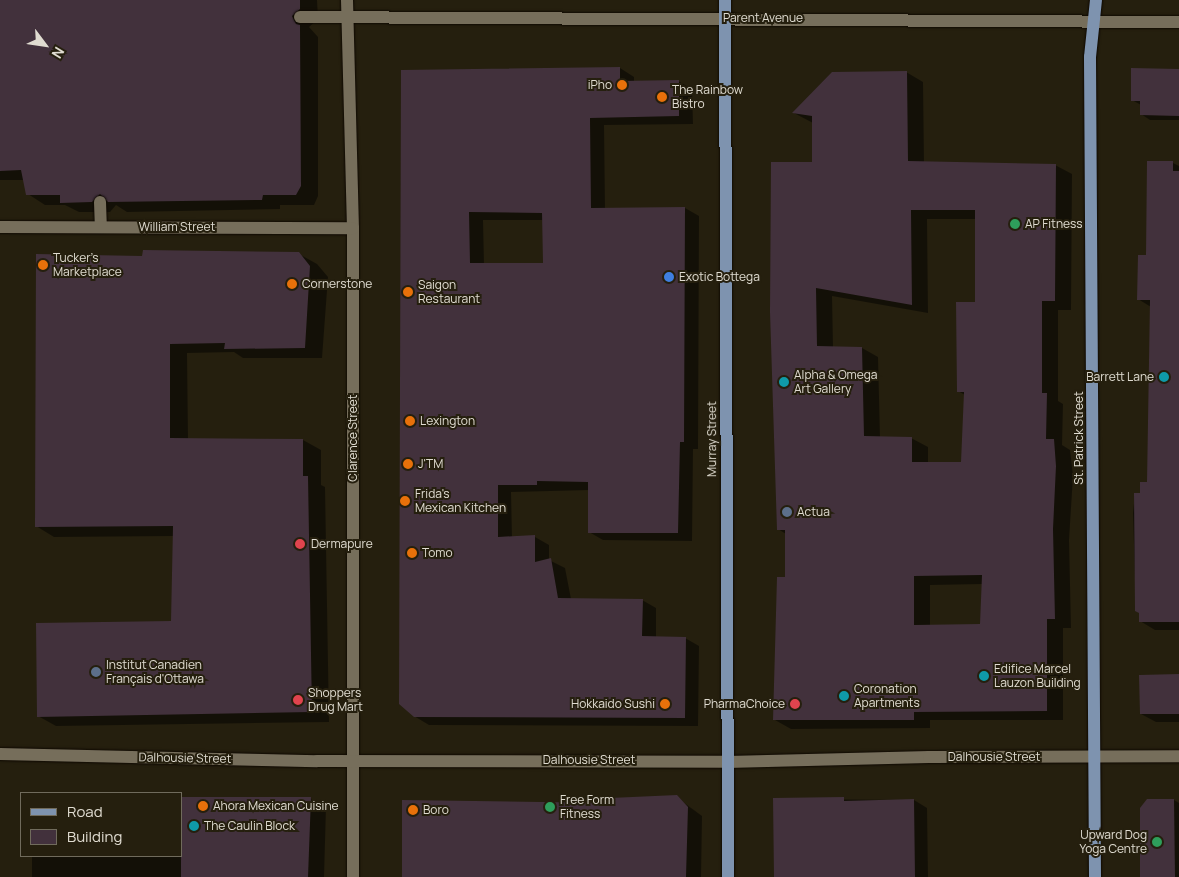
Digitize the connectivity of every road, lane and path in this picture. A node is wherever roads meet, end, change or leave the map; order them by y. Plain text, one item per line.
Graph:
1 (347, 0) edge
2 (725, 0) edge
3 (1096, 0) edge
4 (300, 16) dead end
5 (347, 16) junction
6 (725, 18) junction
7 (1094, 22) junction
8 (1179, 22) edge
9 (100, 202) dead end
10 (0, 227) edge
11 (101, 227) junction
12 (353, 228) junction
13 (0, 754) edge
14 (1094, 756) junction
15 (1179, 756) edge
16 (353, 760) junction
17 (727, 762) junction
18 (352, 877) edge
19 (728, 877) edge
20 (1095, 877) edge

1 - 5 street, Clarence Street
2 - 6 main road, Murray Street
3 - 7 main road, St. Patrick Street
4 - 5 street, Parent Avenue
5 - 6 street, Parent Avenue
5 - 12 street, Clarence Street
6 - 7 street, Parent Avenue
6 - 17 main road, Murray Street
7 - 8 street, Parent Avenue
7 - 14 main road, St. Patrick Street
9 - 11 street
10 - 11 street, William Street
11 - 12 street, William Street
12 - 16 street, Clarence Street
13 - 16 street, Dalhousie Street
14 - 15 street, Dalhousie Street
14 - 17 street, Dalhousie Street
14 - 20 main road, St. Patrick Street
16 - 17 street, Dalhousie Street
16 - 18 street, Clarence Street
17 - 19 main road, Murray Street

